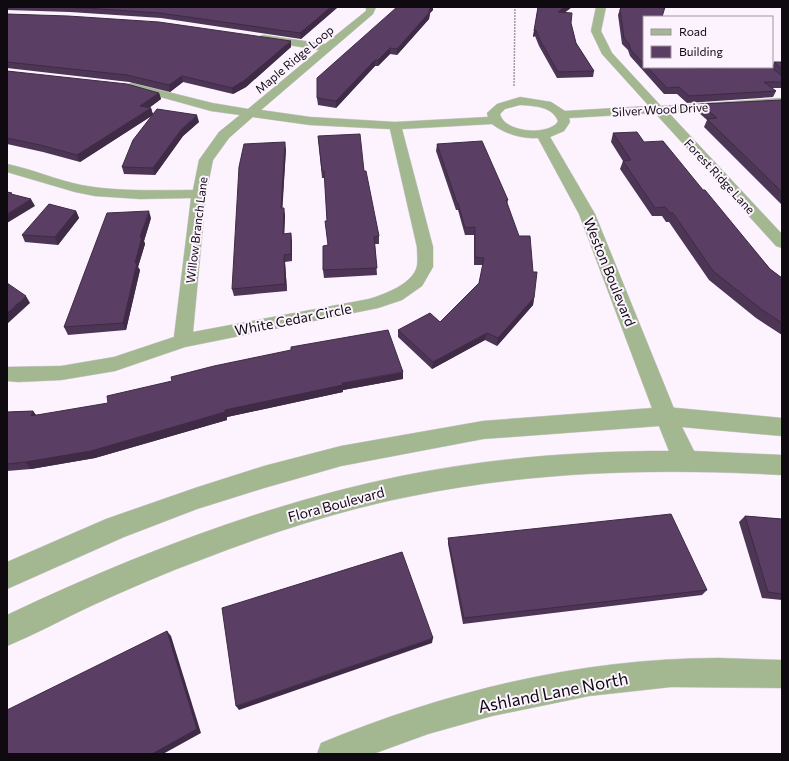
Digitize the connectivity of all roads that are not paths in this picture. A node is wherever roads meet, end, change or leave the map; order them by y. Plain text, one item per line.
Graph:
1 (371, 7) edge
2 (601, 7) edge
3 (252, 36) edge
4 (328, 48) junction
5 (121, 85) edge
6 (782, 102) edge
7 (659, 110) junction
8 (250, 114) junction
9 (563, 115) junction
10 (494, 120) junction
11 (395, 126) junction
12 (543, 134) junction
13 (7, 168) edge
14 (199, 194) junction
15 (782, 243) edge
16 (184, 341) junction
17 (7, 374) edge
18 (666, 416) junction
19 (782, 427) edge
20 (686, 460) junction
21 (782, 465) edge
22 (7, 576) edge
23 (7, 631) edge
24 (782, 674) edge
25 (332, 754) edge

1 - 4 street, Maple Ridge Loop
2 - 7 street, Forest Ridge Lane
3 - 4 street
4 - 8 street, Maple Ridge Loop
5 - 8 street
6 - 7 street, Silver Wood Drive
7 - 9 street, Silver Wood Drive
7 - 15 street, Forest Ridge Lane
8 - 11 street
8 - 14 street, Willow Branch Lane
9 - 10 street
9 - 12 street
10 - 11 street
10 - 12 street
11 - 16 street, White Cedar Circle
12 - 18 street, Weston Boulevard
13 - 14 street
14 - 16 street, Willow Branch Lane
16 - 17 street, White Cedar Circle
18 - 19 street
18 - 20 street
18 - 22 street
20 - 21 street, Flora Boulevard
20 - 23 street, Flora Boulevard
24 - 25 street, Ashland Lane North

